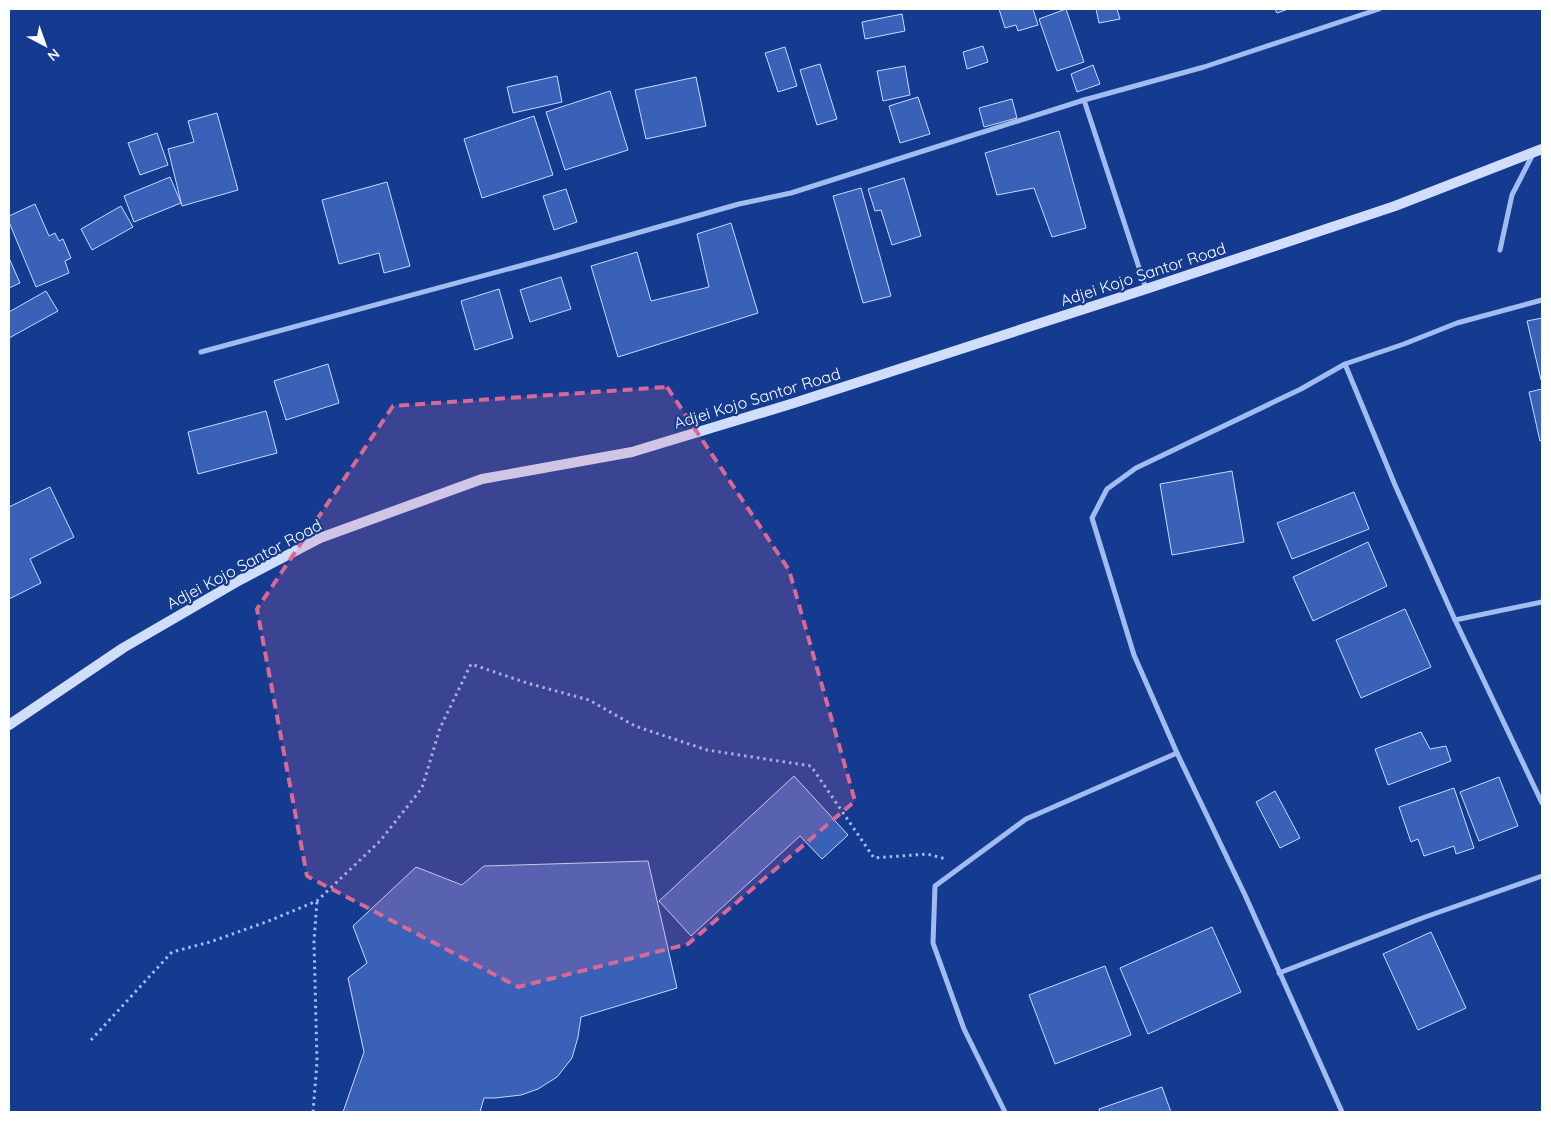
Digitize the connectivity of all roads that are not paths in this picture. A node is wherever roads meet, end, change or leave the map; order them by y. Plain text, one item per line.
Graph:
1 (1379, 9) edge
2 (1084, 100) junction
3 (1538, 150) edge
4 (1500, 250) dead end
5 (1146, 289) junction
6 (1542, 300) edge
7 (201, 352) dead end
8 (1345, 364) junction
9 (1542, 602) edge
10 (1455, 620) junction
11 (9, 725) edge
12 (1177, 753) junction
13 (1542, 803) edge
14 (1542, 876) edge
15 (1279, 973) junction
16 (1005, 1112) edge
17 (1342, 1112) edge

1 - 2 street
2 - 5 street
2 - 7 street
3 - 4 street
3 - 5 street, Adjei Kojo Santor Road
5 - 11 street, Adjei Kojo Santor Road
6 - 8 street
8 - 10 street
8 - 12 street
9 - 10 street
10 - 13 street
12 - 15 street
12 - 16 street
14 - 15 street
15 - 17 street

